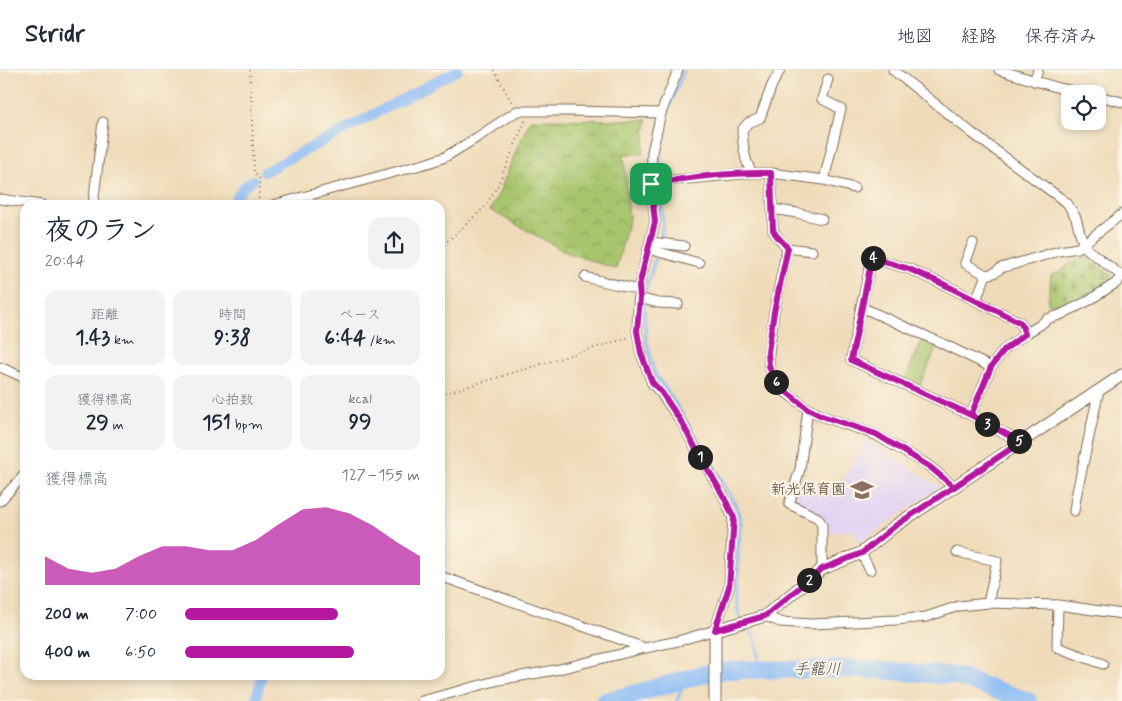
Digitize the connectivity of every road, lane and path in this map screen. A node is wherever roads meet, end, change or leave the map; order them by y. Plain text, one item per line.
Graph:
1 (250, 70) edge
2 (494, 70) edge
3 (678, 70) edge
4 (780, 70) edge
5 (893, 70) edge
6 (1038, 70) edge
7 (1001, 71) edge
8 (828, 79) dead end
9 (1034, 81) junction
10 (1061, 88) edge
11 (1106, 98) edge
12 (1122, 102) edge
13 (530, 110) junction
14 (517, 111) junction
15 (661, 113) junction
16 (102, 122) dead end
17 (752, 173) junction
18 (771, 173) junction
19 (824, 180) junction
20 (653, 183) junction
21 (854, 188) dead end
22 (0, 199) edge
23 (94, 200) edge
24 (258, 200) edge
25 (291, 200) edge
26 (20, 202) edge
27 (772, 209) junction
28 (1122, 214) edge
29 (822, 219) dead end
30 (445, 243) edge
31 (974, 243) dead end
32 (1083, 244) junction
33 (651, 246) junction
34 (684, 246) dead end
35 (788, 248) junction
36 (812, 251) dead end
37 (699, 263) dead end
38 (986, 275) junction
39 (1122, 276) edge
40 (585, 277) dead end
41 (639, 294) junction
42 (976, 300) junction
43 (678, 304) dead end
44 (861, 307) junction
45 (1025, 334) junction
46 (637, 335) junction
47 (0, 367) edge
48 (991, 367) junction
49 (1122, 375) edge
50 (20, 376) edge
51 (1098, 390) junction
52 (445, 393) edge
53 (808, 409) junction
54 (971, 415) junction
55 (1021, 442) junction
56 (20, 479) edge
57 (954, 487) junction
58 (0, 501) edge
59 (1074, 511) dead end
60 (957, 552) dead end
61 (862, 553) junction
62 (822, 569) junction
63 (870, 570) dead end
64 (445, 578) edge
65 (988, 603) junction
66 (1058, 605) junction
67 (1122, 614) edge
68 (765, 616) junction
69 (715, 630) junction
70 (645, 648) junction
71 (1103, 664) dead end
72 (422, 701) edge
73 (715, 701) edge

1 - 24 path
2 - 14 path
3 - 15 street
4 - 17 street
5 - 32 street
6 - 9 street
7 - 9 street
8 - 19 street
9 - 10 street
11 - 12 street
13 - 14 street
13 - 15 street
13 - 30 path
14 - 25 street
15 - 20 street
16 - 23 street
17 - 18 street
17 - 20 street
18 - 19 street
18 - 27 street
19 - 21 street
20 - 33 street
22 - 26 street
27 - 29 street
27 - 35 street
28 - 32 street
31 - 38 street
32 - 38 street
32 - 39 street
33 - 34 street
33 - 37 street
33 - 41 street
35 - 36 street
35 - 53 street
38 - 42 street
39 - 45 street
40 - 41 street
41 - 43 street
41 - 46 street
42 - 44 street
42 - 45 street
44 - 48 street
44 - 54 street
45 - 48 street
46 - 52 path
46 - 69 street
47 - 50 street
48 - 54 street
49 - 51 street
51 - 55 street
51 - 59 street
53 - 57 street
53 - 62 street
54 - 55 street
55 - 57 street
56 - 58 street
57 - 61 street
60 - 65 street
61 - 62 street
61 - 63 street
62 - 68 street
64 - 70 street
65 - 66 street
65 - 68 street
66 - 67 street
66 - 71 street
68 - 69 street
69 - 70 street
69 - 73 street
70 - 72 street

